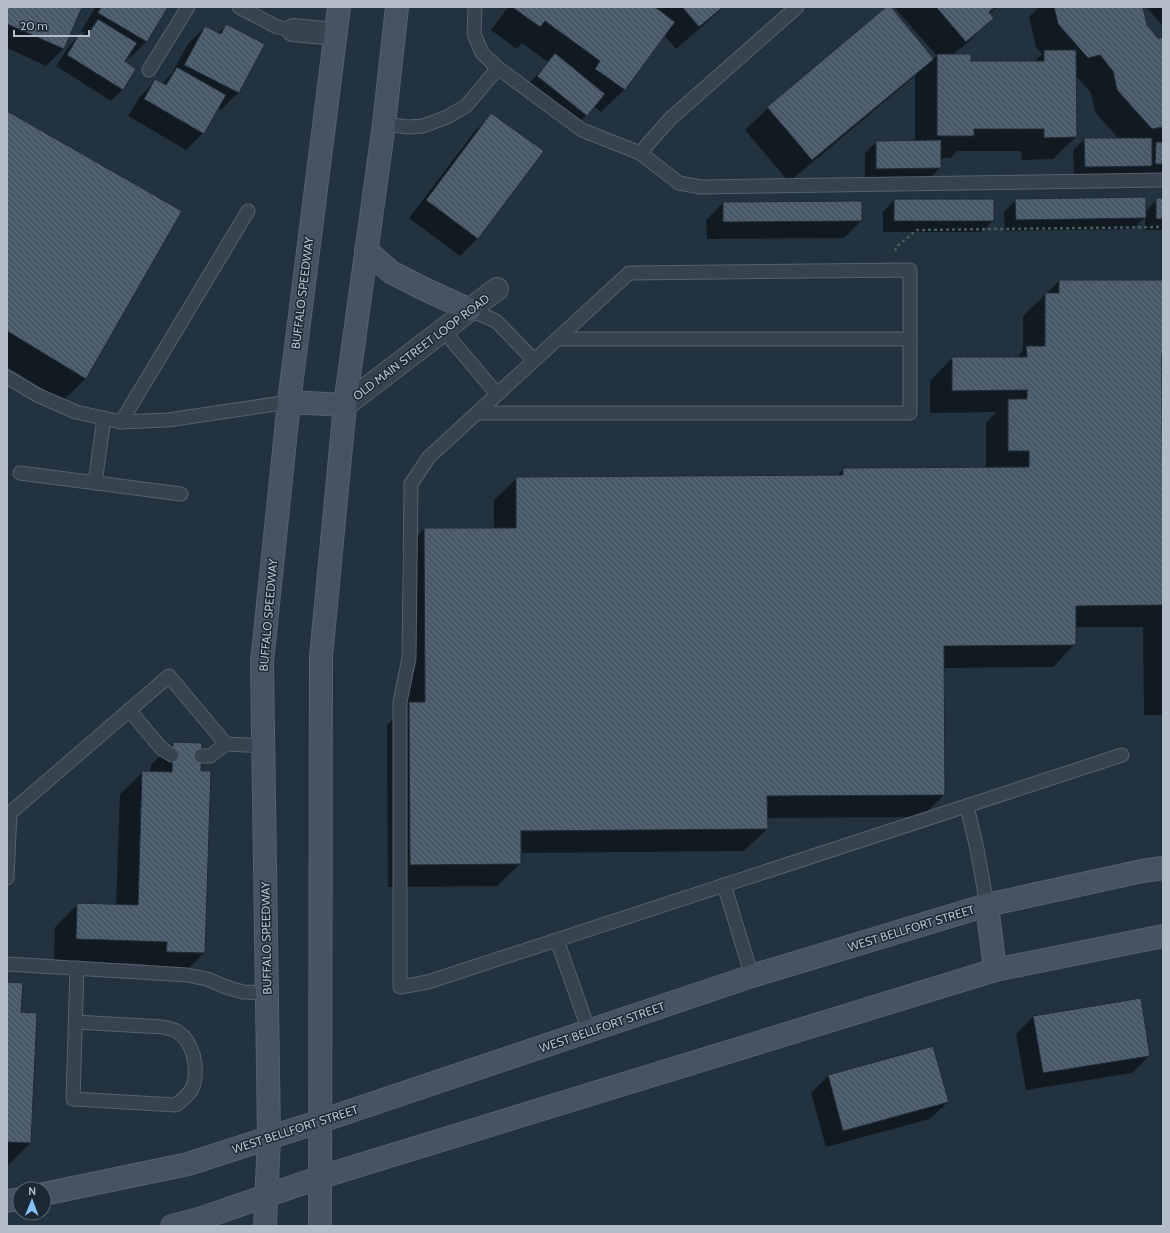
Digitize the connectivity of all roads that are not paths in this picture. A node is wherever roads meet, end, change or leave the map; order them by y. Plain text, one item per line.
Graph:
1 (188, 7) edge
2 (239, 7) edge
3 (339, 7) edge
4 (397, 7) edge
5 (475, 7) edge
6 (797, 7) edge
7 (293, 30) joint
8 (335, 34) junction
9 (498, 68) junction
10 (149, 70) dead end
11 (384, 124) junction
12 (640, 153) junction
13 (1163, 180) edge
14 (248, 211) dead end
15 (366, 250) junction
16 (497, 289) dead end
17 (470, 310) junction
18 (443, 330) junction
19 (910, 339) junction
20 (557, 340) junction
21 (534, 360) junction
22 (7, 377) edge
23 (497, 394) junction
24 (289, 402) junction
25 (345, 405) junction
26 (477, 413) junction
27 (104, 418) junction
28 (121, 422) junction
29 (20, 473) dead end
30 (95, 483) junction
31 (181, 494) dead end
32 (129, 710) junction
33 (226, 744) junction
34 (264, 746) junction
35 (172, 755) dead end
36 (1122, 755) dead end
37 (201, 756) dead end
38 (968, 806) junction
39 (1163, 868) edge
40 (7, 878) edge
41 (724, 885) junction
42 (987, 905) junction
43 (1163, 936) edge
44 (557, 940) junction
45 (7, 964) edge
46 (77, 968) junction
47 (995, 970) junction
48 (752, 976) junction
49 (267, 993) junction
50 (75, 1022) junction
51 (589, 1031) junction
52 (321, 1121) junction
53 (269, 1138) junction
54 (321, 1177) junction
55 (52, 1192) edge
56 (266, 1196) junction
57 (172, 1226) edge
58 (265, 1226) edge
59 (320, 1226) edge

1 - 10 lane
2 - 7 lane
3 - 8 main road, BUFFALO SPEEDWAY
4 - 11 main road
5 - 9 lane
6 - 12 lane
7 - 8 street
8 - 24 main road, BUFFALO SPEEDWAY
9 - 11 lane
9 - 12 lane
11 - 15 main road
12 - 13 lane
14 - 28 lane
15 - 17 main road
15 - 25 main road
16 - 17 street, OLD MAIN STREET LOOP ROAD
17 - 18 street, OLD MAIN STREET LOOP ROAD
17 - 21 lane
18 - 23 lane
18 - 25 street, OLD MAIN STREET LOOP ROAD
19 - 20 lane
19 - 20 lane
19 - 26 lane
20 - 21 lane
21 - 23 lane
22 - 27 lane
23 - 26 lane
24 - 25 main road
24 - 28 lane
24 - 34 main road, BUFFALO SPEEDWAY
25 - 52 main road
26 - 44 lane
27 - 28 lane
27 - 30 lane
29 - 30 lane
30 - 31 lane
32 - 33 lane
32 - 35 lane
32 - 40 lane
33 - 34 lane
33 - 37 lane
34 - 49 main road, BUFFALO SPEEDWAY
36 - 38 lane
38 - 41 lane
38 - 42 lane
39 - 42 main road, WEST BELLFORT STREET
41 - 44 lane
41 - 48 lane
42 - 47 main road
42 - 48 main road, WEST BELLFORT STREET
43 - 47 main road
44 - 51 lane
45 - 46 lane
46 - 49 lane
46 - 50 lane
47 - 54 main road
48 - 51 main road, WEST BELLFORT STREET
49 - 53 main road, BUFFALO SPEEDWAY
50 - 50 lane
51 - 52 main road, WEST BELLFORT STREET
52 - 53 main road, WEST BELLFORT STREET
52 - 54 main road
53 - 55 main road, WEST BELLFORT STREET
53 - 56 main road, BUFFALO SPEEDWAY
54 - 56 main road
54 - 59 main road
56 - 57 main road
56 - 58 main road, BUFFALO SPEEDWAY

